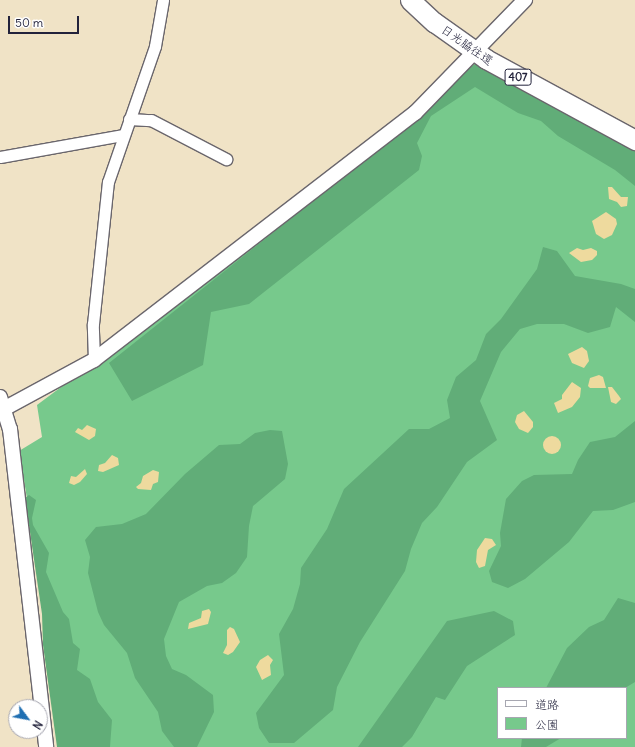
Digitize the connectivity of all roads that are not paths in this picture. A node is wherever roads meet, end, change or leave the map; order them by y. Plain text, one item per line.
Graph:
1 (163, 0) edge
2 (410, 0) edge
3 (525, 0) edge
4 (474, 50) junction
5 (129, 119) junction
6 (122, 135) junction
7 (635, 140) edge
8 (0, 157) edge
9 (226, 159) dead end
10 (94, 360) junction
11 (1, 406) edge
12 (46, 747) edge

1 - 5 street
2 - 4 highway, 日光脇往還 / 407
3 - 4 street
4 - 7 highway, 日光脇往還 / 407
4 - 10 street
5 - 6 street
5 - 9 street
6 - 8 street
6 - 10 street
10 - 11 street
11 - 12 street

